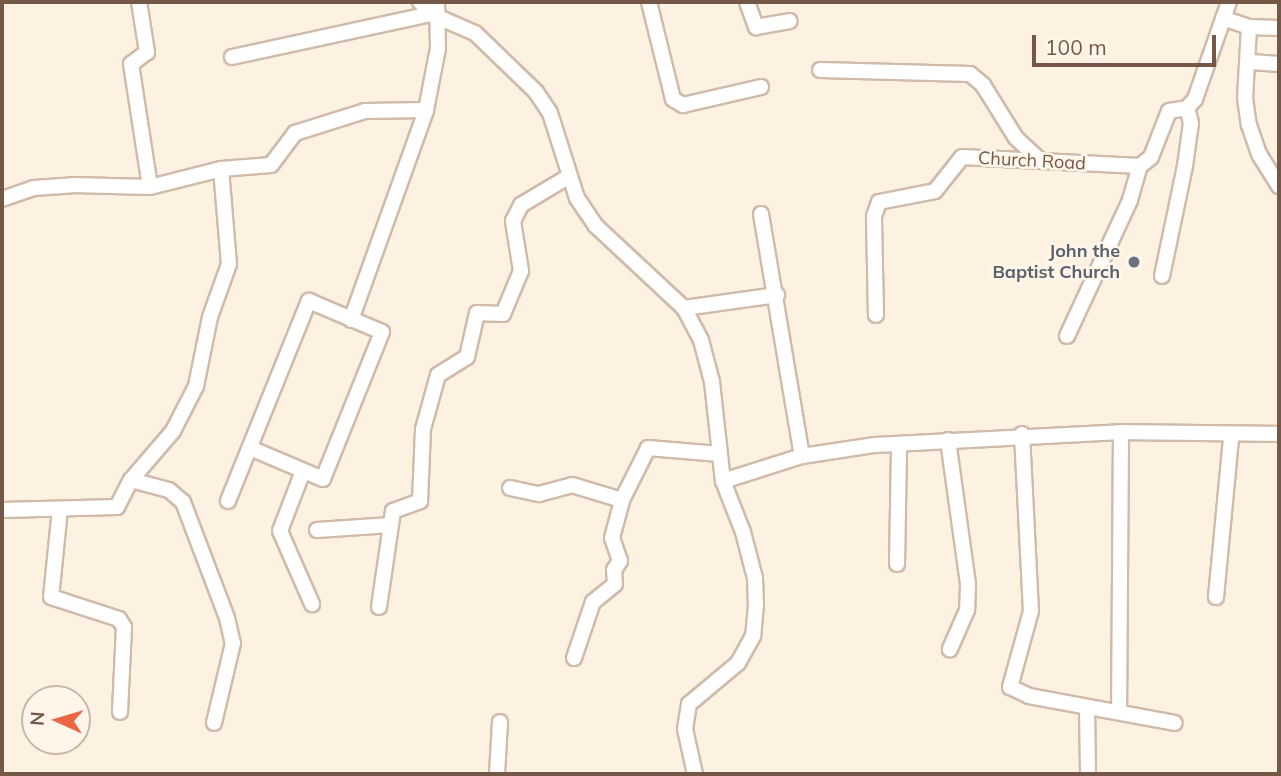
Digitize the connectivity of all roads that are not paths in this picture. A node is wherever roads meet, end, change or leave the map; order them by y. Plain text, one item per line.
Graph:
1 (139, 2) edge
2 (420, 2) edge
3 (649, 2) edge
4 (747, 2) edge
5 (1229, 2) edge
6 (437, 11) edge
7 (1223, 18) junction
8 (789, 21) dead end
9 (1249, 27) junction
10 (1279, 28) edge
11 (232, 57) dead end
12 (1251, 62) junction
13 (1279, 64) edge
14 (820, 70) dead end
15 (761, 87) dead end
16 (1191, 104) junction
17 (426, 110) junction
18 (1041, 162) junction
19 (1140, 166) junction
20 (221, 169) junction
21 (568, 177) junction
22 (1279, 186) edge
23 (150, 187) junction
24 (2, 199) edge
25 (761, 214) dead end
26 (1161, 276) dead end
27 (777, 295) junction
28 (684, 308) junction
29 (876, 315) dead end
30 (351, 320) junction
31 (1067, 336) dead end
32 (1121, 432) junction
33 (1022, 434) junction
34 (1279, 434) edge
35 (1231, 437) junction
36 (948, 440) junction
37 (899, 444) junction
38 (250, 448) junction
39 (720, 454) junction
40 (802, 456) junction
41 (303, 471) junction
42 (131, 480) junction
43 (723, 481) junction
44 (510, 488) dead end
45 (622, 500) junction
46 (228, 501) dead end
47 (60, 509) junction
48 (2, 510) edge
49 (391, 525) junction
50 (317, 530) dead end
51 (897, 564) dead end
52 (1216, 597) dead end
53 (312, 604) dead end
54 (379, 607) dead end
55 (950, 649) dead end
56 (573, 658) dead end
57 (1087, 708) junction
58 (120, 712) dead end
59 (1119, 712) junction
60 (500, 722) dead end
61 (214, 723) dead end
62 (1175, 723) dead end
63 (497, 774) edge
64 (695, 774) edge
65 (1088, 774) edge

1 - 23 street
2 - 6 street
3 - 15 street
4 - 8 street
5 - 7 street
6 - 11 street
6 - 17 street
6 - 21 street
7 - 9 street
7 - 16 street
9 - 10 street
9 - 12 street
12 - 13 street
12 - 22 street
14 - 18 street
16 - 19 street
16 - 26 street
17 - 20 street
17 - 30 street
18 - 19 street, Church Road
18 - 29 street, Church Road
19 - 31 street
20 - 23 street
20 - 42 street
21 - 28 street
21 - 49 street
23 - 24 street
25 - 27 street
27 - 28 street
27 - 40 street
28 - 39 street
30 - 38 street
30 - 41 street
32 - 33 street
32 - 35 street
32 - 59 street
33 - 36 street
33 - 57 street
34 - 35 street
35 - 52 street
36 - 37 street
36 - 55 street
37 - 40 street
37 - 51 street
38 - 41 street
38 - 46 street
39 - 43 street
39 - 45 street
40 - 43 street
41 - 53 street
42 - 47 street
42 - 61 street
43 - 64 street
44 - 45 street
45 - 56 street
47 - 48 street
47 - 58 street
49 - 50 street
49 - 54 street
57 - 59 street
57 - 65 street
59 - 62 street
60 - 63 street

